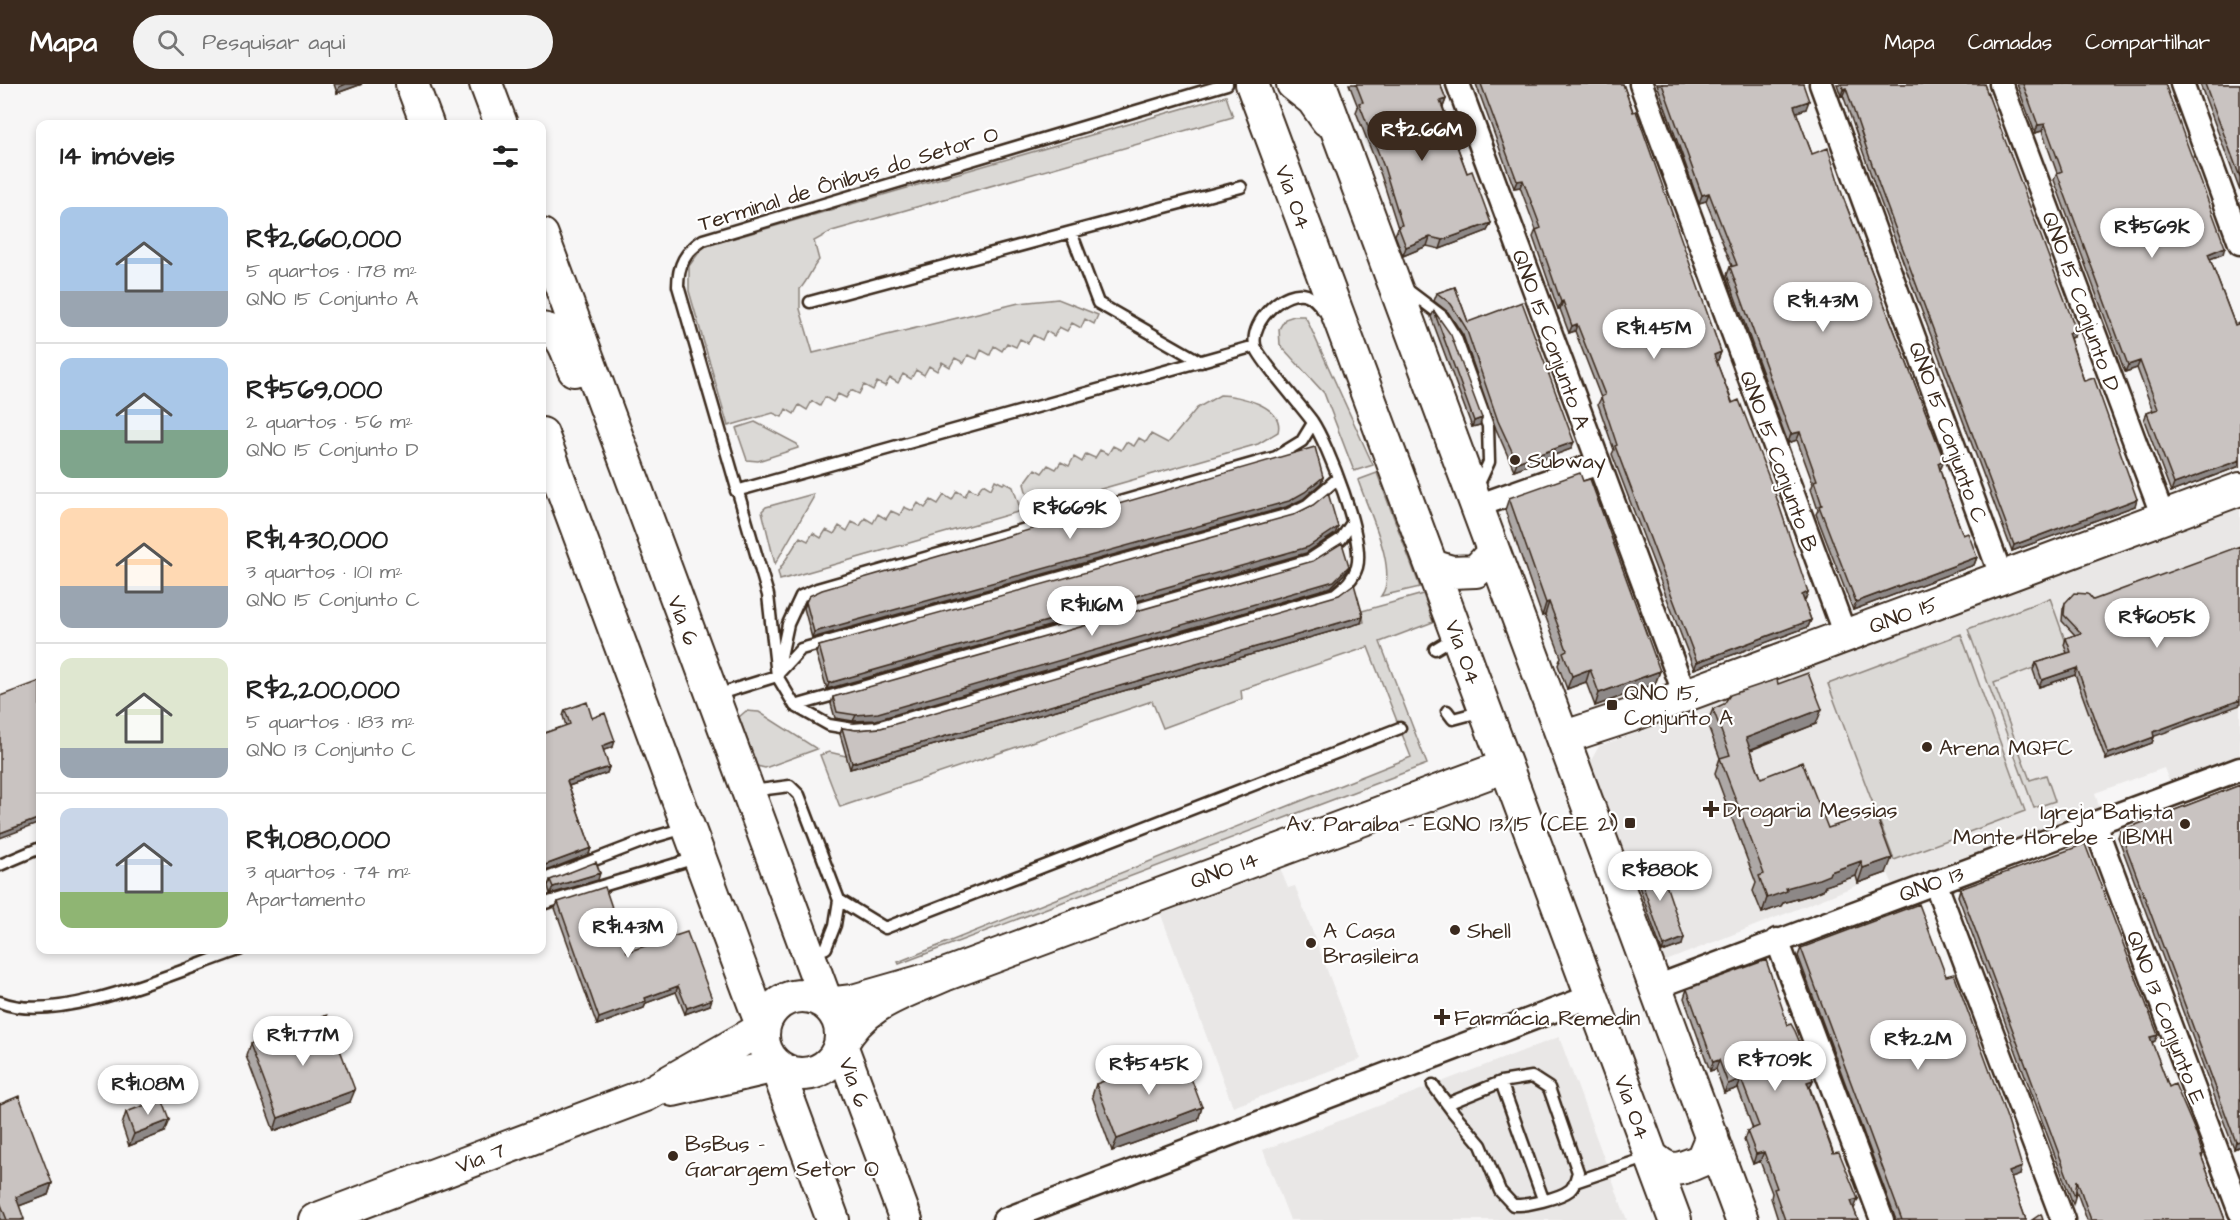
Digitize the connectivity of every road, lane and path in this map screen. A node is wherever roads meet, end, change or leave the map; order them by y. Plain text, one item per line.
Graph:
1 (412, 84) edge
2 (486, 84) edge
3 (1227, 84) edge
4 (1252, 84) edge
5 (1293, 84) edge
6 (1320, 84) edge
7 (1458, 84) edge
8 (1641, 84) edge
9 (1821, 84) edge
10 (2001, 84) edge
11 (2182, 84) edge
12 (426, 120) edge
13 (500, 120) edge
14 (1340, 138) junction
15 (1241, 187) dead end
16 (1071, 232) junction
17 (2240, 243) edge
18 (546, 246) edge
19 (810, 302) dead end
20 (546, 330) edge
21 (1350, 345) junction
22 (1255, 346) junction
23 (1201, 362) junction
24 (1313, 423) junction
25 (546, 445) edge
26 (1599, 463) junction
27 (1338, 478) junction
28 (2240, 489) edge
29 (736, 491) junction
30 (1475, 501) junction
31 (2163, 517) junction
32 (1352, 523) junction
33 (658, 552) junction
34 (1494, 553) junction
35 (1432, 566) junction
36 (2002, 578) junction
37 (1845, 636) junction
38 (777, 676) junction
39 (1685, 695) junction
40 (713, 696) junction
41 (795, 706) junction
42 (1486, 710) junction
43 (1447, 711) dead end
44 (1400, 728) dead end
45 (1564, 737) junction
46 (1506, 766) junction
47 (2240, 769) edge
48 (748, 792) junction
49 (2094, 823) junction
50 (688, 828) junction
51 (36, 850) edge
52 (699, 857) junction
53 (0, 865) edge
54 (546, 878) edge
55 (1935, 882) junction
56 (838, 900) junction
57 (546, 905) edge
58 (1777, 940) junction
59 (228, 954) edge
60 (808, 956) junction
61 (944, 975) junction
62 (1656, 987) junction
63 (1592, 996) junction
64 (0, 1002) edge
65 (827, 1004) junction
66 (763, 1028) junction
67 (841, 1045) junction
68 (776, 1066) junction
69 (1501, 1082) junction
70 (1433, 1085) dead end
71 (646, 1095) junction
72 (1447, 1104) junction
73 (1712, 1136) junction
74 (1651, 1156) junction
75 (1575, 1182) junction
76 (1543, 1199) junction
77 (2240, 1212) edge
78 (315, 1220) edge
79 (833, 1220) edge
80 (906, 1220) edge
81 (1005, 1220) edge
82 (1675, 1220) edge
83 (1742, 1220) edge
84 (1882, 1220) edge
85 (2063, 1220) edge

1 - 12 main road
2 - 13 main road
3 - 29 lane, Terminal de Ônibus do Setor O
4 - 21 main road, Via O4
5 - 14 main road
6 - 14 main road
7 - 26 street, QNO 15 Conjunto A
8 - 37 street, QNO 15 Conjunto B
9 - 36 street, QNO 15 Conjunto C
10 - 31 street, QNO 15 Conjunto D
11 - 17 street
14 - 30 main road
15 - 16 lane
16 - 19 lane
16 - 23 lane
18 - 33 main road, Via 6
20 - 33 main road
21 - 22 lane
21 - 35 main road, Via O4
22 - 23 lane
22 - 24 lane, Terminal de Ônibus do Setor O
23 - 29 lane
24 - 27 lane, Terminal de Ônibus do Setor O
24 - 38 lane
25 - 50 main road
26 - 30 street
26 - 39 street, QNO 15 Conjunto A
27 - 32 lane, Terminal de Ônibus do Setor O
27 - 38 lane
28 - 31 main road, QNO 15
29 - 38 lane, Terminal de Ônibus do Setor O
30 - 34 main road
31 - 36 main road, QNO 15
32 - 41 lane
32 - 41 lane, Terminal de Ônibus do Setor O
33 - 40 main road, Via 6
34 - 35 main road
34 - 45 main road
35 - 42 main road, Via O4
36 - 37 main road, QNO 15
37 - 39 main road, QNO 15
38 - 40 lane
38 - 41 lane, Terminal de Ônibus do Setor O
39 - 45 main road, QNO 15
40 - 48 main road, Via 6
42 - 43 lane
42 - 46 main road, Via O4
44 - 56 lane
45 - 62 main road
46 - 61 main road, QNO 14
46 - 63 main road, Via O4
47 - 49 street, QNO 13
48 - 56 lane
48 - 60 main road, Via 6
49 - 55 street, QNO 13
49 - 77 street, QNO 13 Conjunto E
50 - 52 main road
50 - 54 lane
51 - 53 lane
52 - 57 lane
52 - 66 main road
55 - 58 street, QNO 13
55 - 85 street
56 - 60 lane
58 - 62 street, QNO 13
58 - 84 street
59 - 64 lane
60 - 65 main road, Via 6
61 - 65 main road, QNO 14
61 - 67 main road, QNO 14
62 - 73 main road
63 - 74 main road, Via O4
63 - 81 street
65 - 66 main road
65 - 67 main road
66 - 68 main road
66 - 71 main road, Via 7
67 - 68 main road
67 - 80 main road, Via 6
68 - 71 main road, Via 7
68 - 79 main road
69 - 72 lane
69 - 75 lane
69 - 76 lane
70 - 72 lane
71 - 78 main road, Via 7
72 - 76 lane
73 - 74 main road
73 - 83 main road
74 - 75 lane
74 - 82 main road, Via O4
75 - 76 lane

